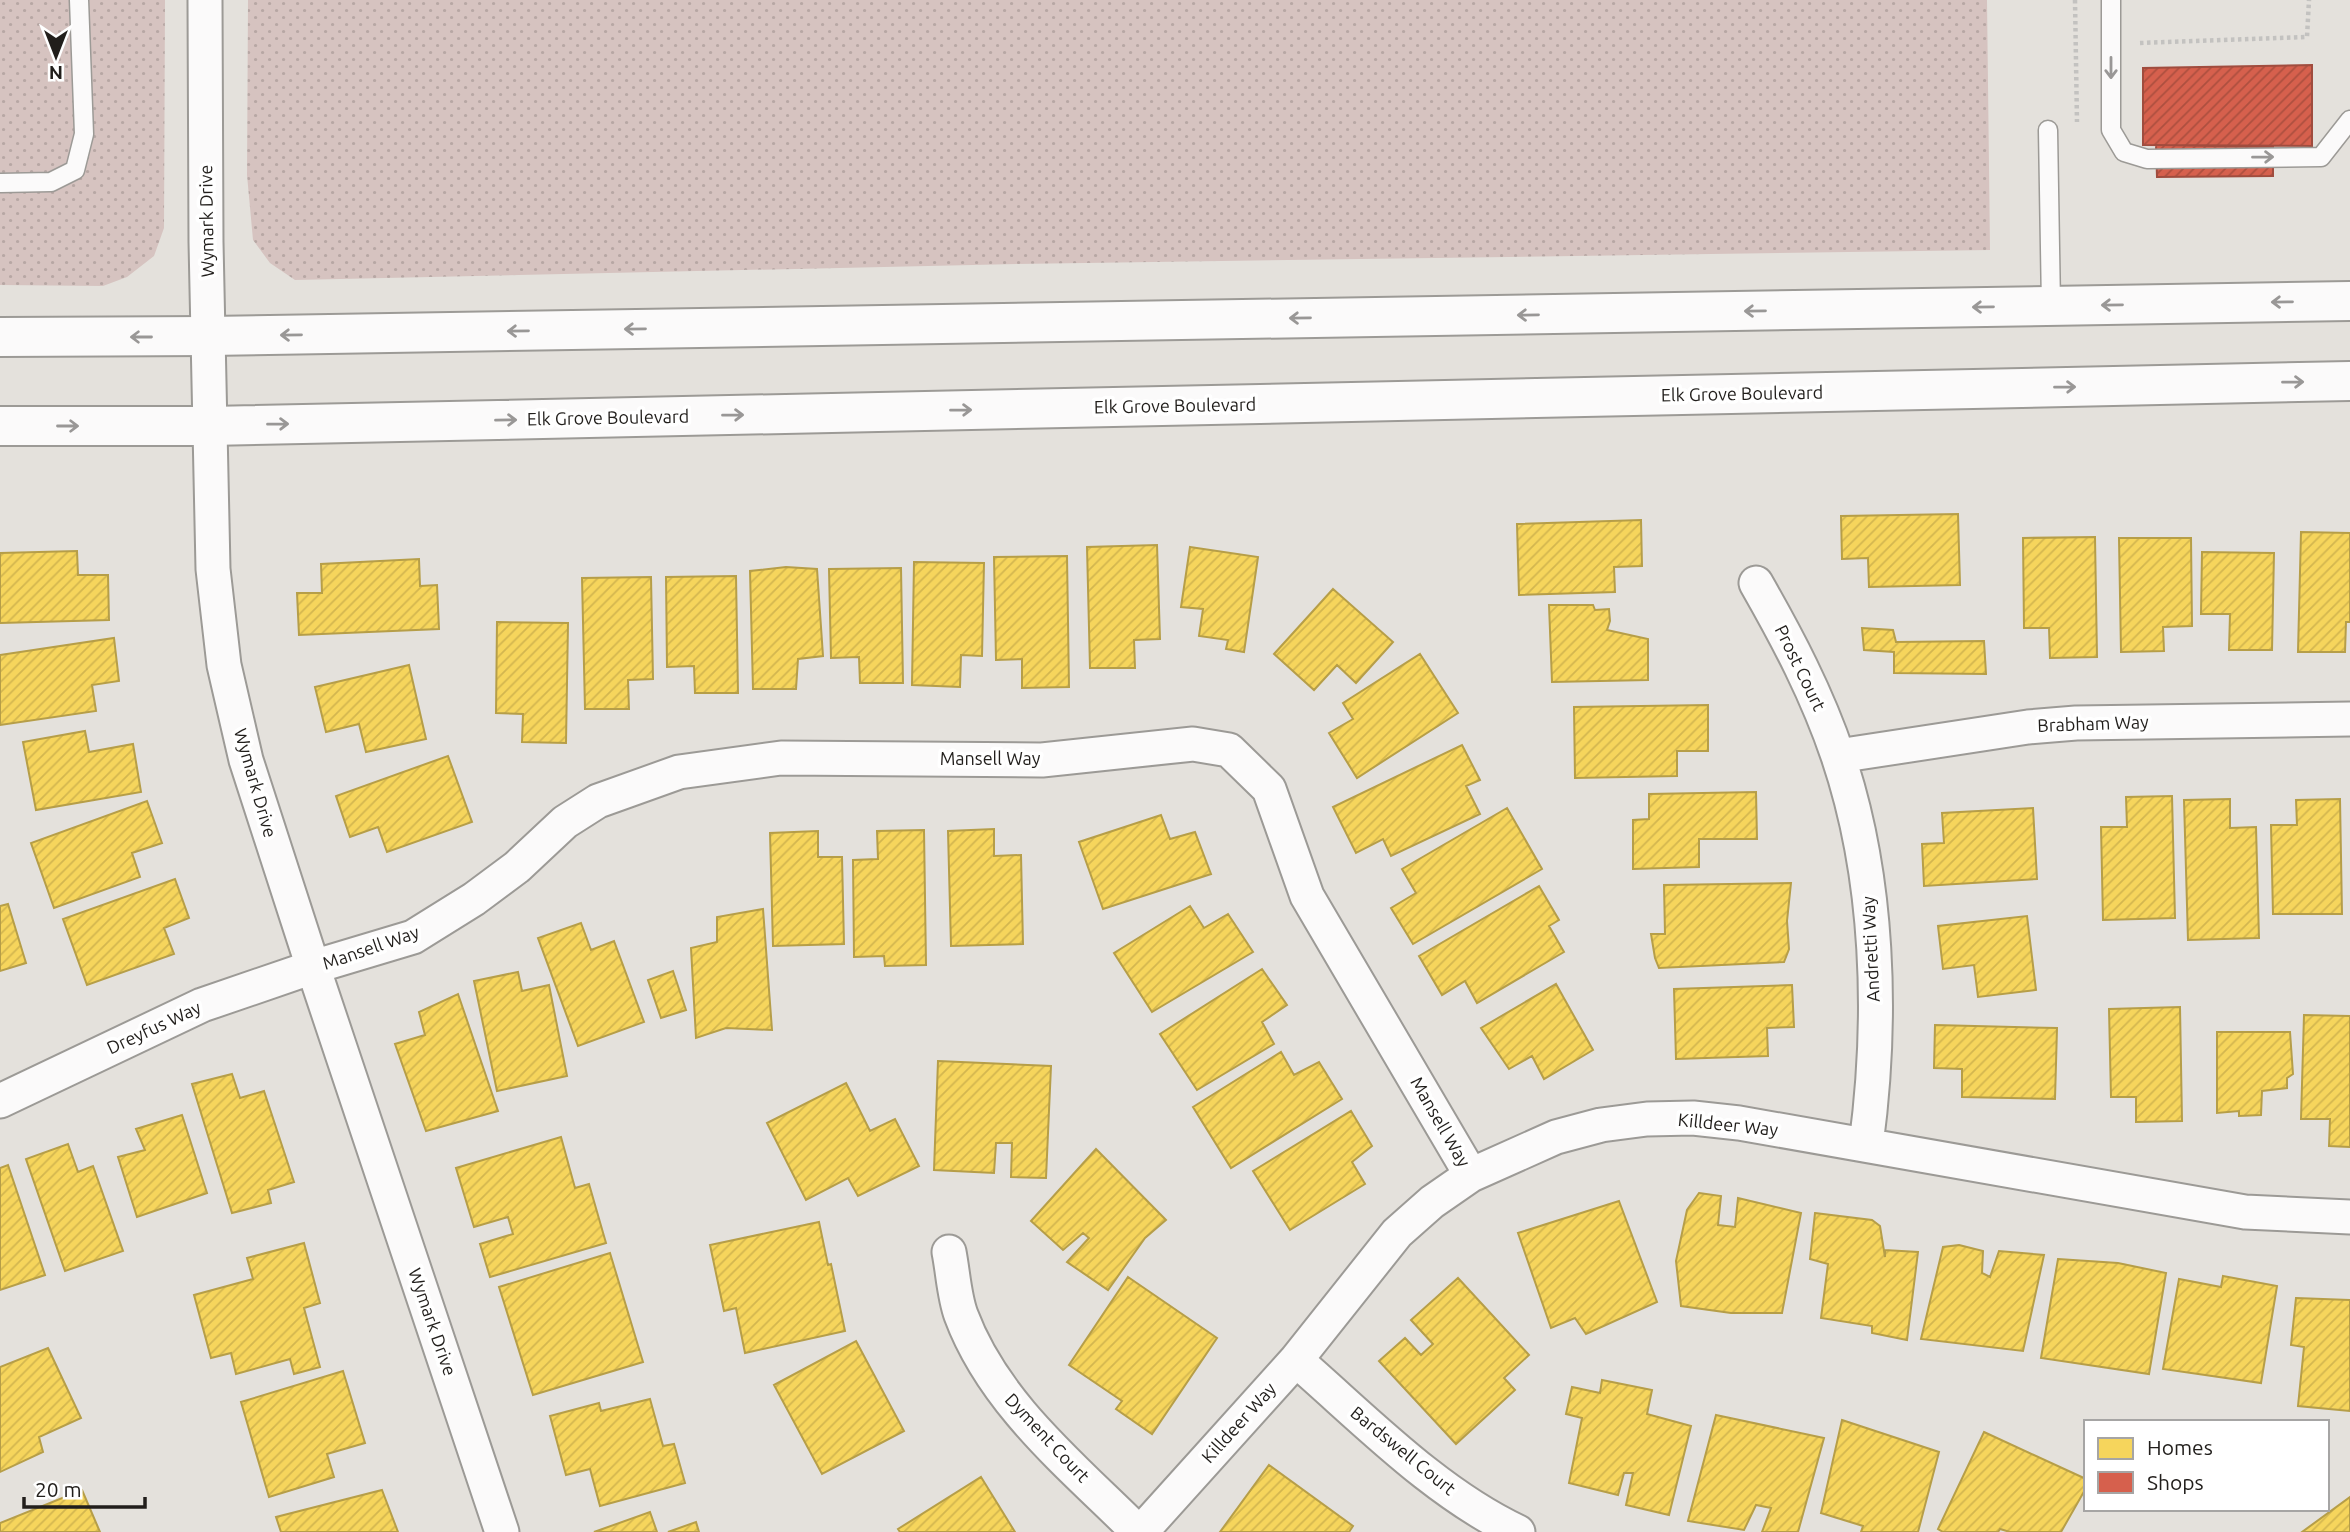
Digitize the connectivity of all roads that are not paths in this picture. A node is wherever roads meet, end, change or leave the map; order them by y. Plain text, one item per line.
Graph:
1 (79, 0) edge
2 (205, 0) edge
3 (2111, 0) edge
4 (2350, 120) edge
5 (2048, 130) dead end
6 (1, 183) edge
7 (2350, 301) edge
8 (2051, 306) junction
9 (209, 336) junction
10 (0, 337) edge
11 (2350, 381) edge
12 (0, 426) edge
13 (210, 426) junction
14 (1756, 583) dead end
15 (2350, 719) edge
16 (1838, 756) junction
17 (313, 967) junction
18 (0, 1101) edge
19 (1866, 1145) junction
20 (1471, 1175) junction
21 (2350, 1217) edge
22 (949, 1252) dead end
23 (1296, 1360) junction
24 (502, 1532) edge
25 (1139, 1532) edge
26 (1518, 1532) edge

1 - 6 lane
2 - 9 street, Wymark Drive
3 -> 4 lane
5 - 8 lane
7 -> 8 main road
8 -> 9 main road
9 -> 10 main road
9 - 13 street, Wymark Drive
13 -> 11 main road, Elk Grove Boulevard
12 -> 13 main road, Elk Grove Boulevard
13 - 17 street, Wymark Drive
14 - 16 street, Prost Court
15 - 16 street, Brabham Way
16 - 19 street, Andretti Way
17 - 18 street, Dreyfus Way
17 - 20 street, Mansell Way
17 - 24 street, Wymark Drive
19 - 20 street, Killdeer Way
19 - 21 street, Killdeer Way
20 - 23 street, Killdeer Way
22 - 25 street, Dyment Court
23 - 25 street, Killdeer Way
23 - 26 street, Bardswell Court

